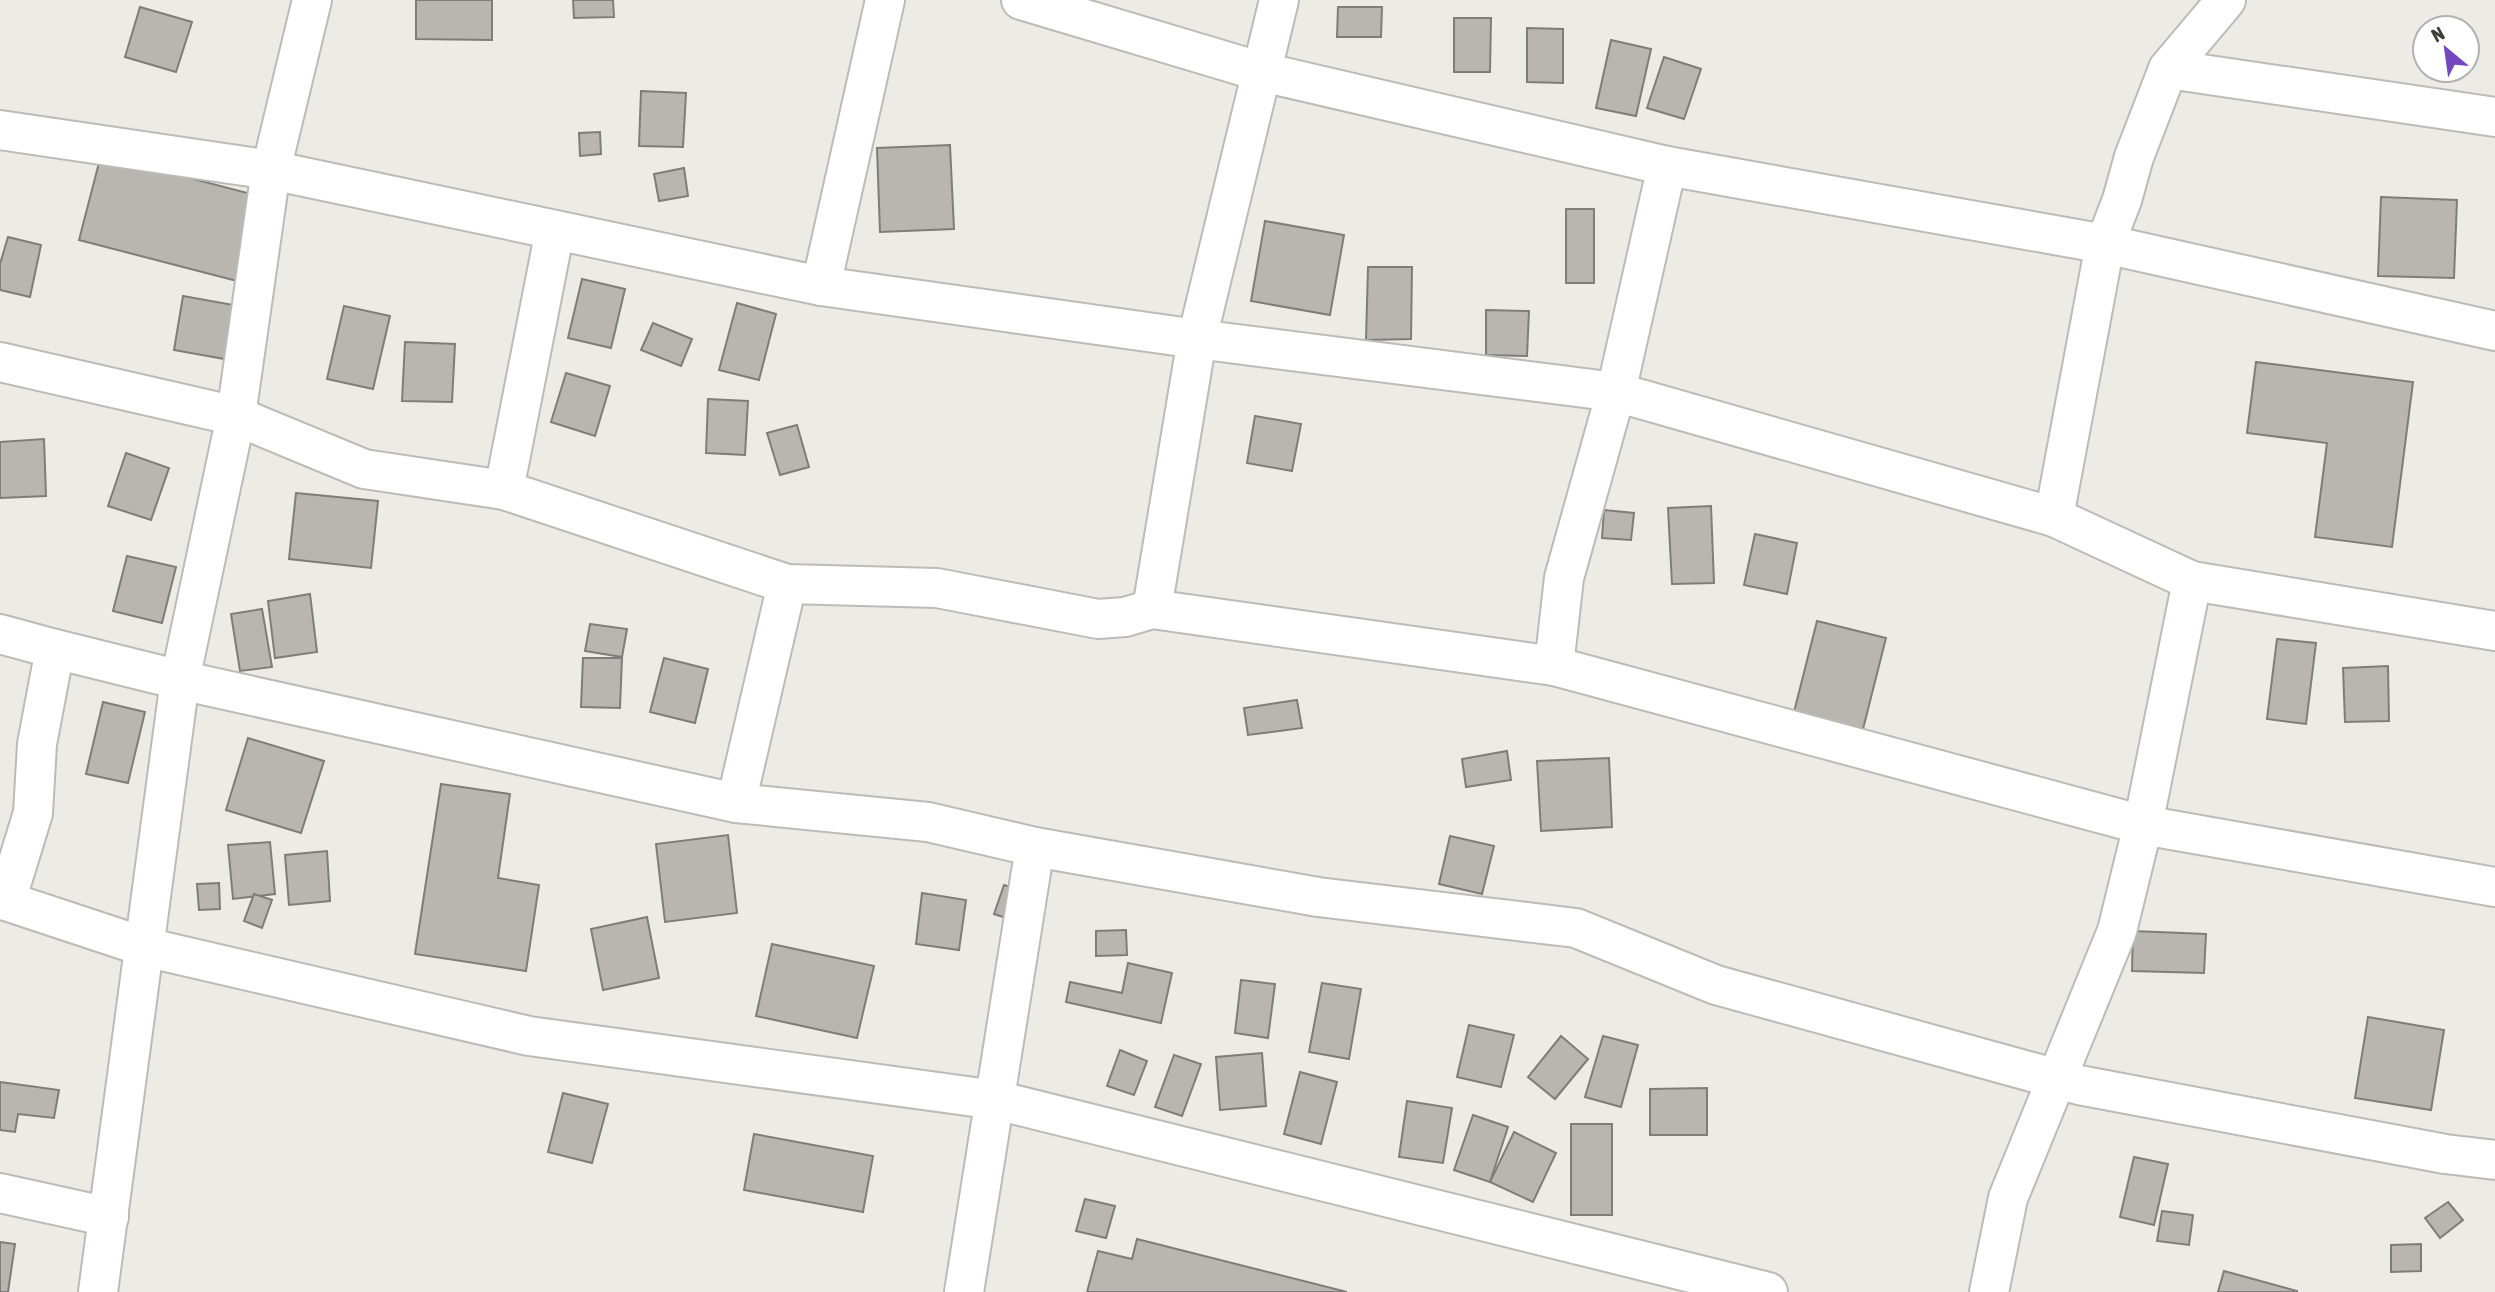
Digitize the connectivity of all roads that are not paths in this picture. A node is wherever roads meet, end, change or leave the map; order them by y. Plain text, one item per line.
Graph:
1 (312, 0) edge
2 (885, 0) edge
3 (1021, 0) edge
4 (1279, 0) edge
5 (2226, 0) edge
6 (2168, 69) junction
7 (1262, 72) junction
8 (2495, 117) edge
9 (0, 130) edge
10 (1667, 166) junction
11 (271, 170) junction
12 (555, 230) junction
13 (2105, 244) junction
14 (821, 286) junction
15 (2495, 331) edge
16 (1197, 339) junction
17 (0, 362) edge
18 (1616, 392) junction
19 (236, 416) junction
20 (504, 490) junction
21 (2054, 517) junction
22 (2192, 581) junction
23 (787, 583) junction
24 (1152, 609) junction
25 (2495, 631) edge
26 (0, 634) edge
27 (55, 649) junction
28 (1555, 666) junction
29 (180, 680) junction
30 (736, 803) junction
31 (2143, 825) junction
32 (1035, 847) junction
33 (2495, 887) edge
34 (3, 900) edge
35 (145, 947) junction
36 (2056, 1079) junction
37 (996, 1100) junction
38 (2495, 1160) edge
39 (0, 1193) edge
40 (109, 1217) junction
41 (98, 1292) edge
42 (964, 1292) edge
43 (1768, 1292) edge
44 (1989, 1292) edge

1 - 11 street
2 - 14 street
3 - 7 street
4 - 7 street
5 - 6 street
6 - 8 street
6 - 13 street
7 - 10 street
7 - 16 street
9 - 11 street
10 - 13 street
10 - 18 street
11 - 12 street
11 - 19 street
12 - 14 street
12 - 20 street
13 - 15 street
13 - 21 street
14 - 16 street
16 - 18 street
16 - 24 street
17 - 19 street
18 - 21 street
18 - 28 street
19 - 20 street
19 - 29 street
20 - 23 street
21 - 22 street
22 - 25 street
22 - 31 street
23 - 24 street
23 - 30 street
24 - 28 street
26 - 27 street
27 - 29 street
27 - 34 street
28 - 31 street
29 - 30 street
29 - 35 street
30 - 32 street
31 - 33 street
31 - 36 street
32 - 36 street
32 - 37 street
34 - 35 street
35 - 37 street
35 - 40 street
36 - 38 street
36 - 44 street
37 - 42 street
37 - 43 street
39 - 40 street
40 - 41 street

